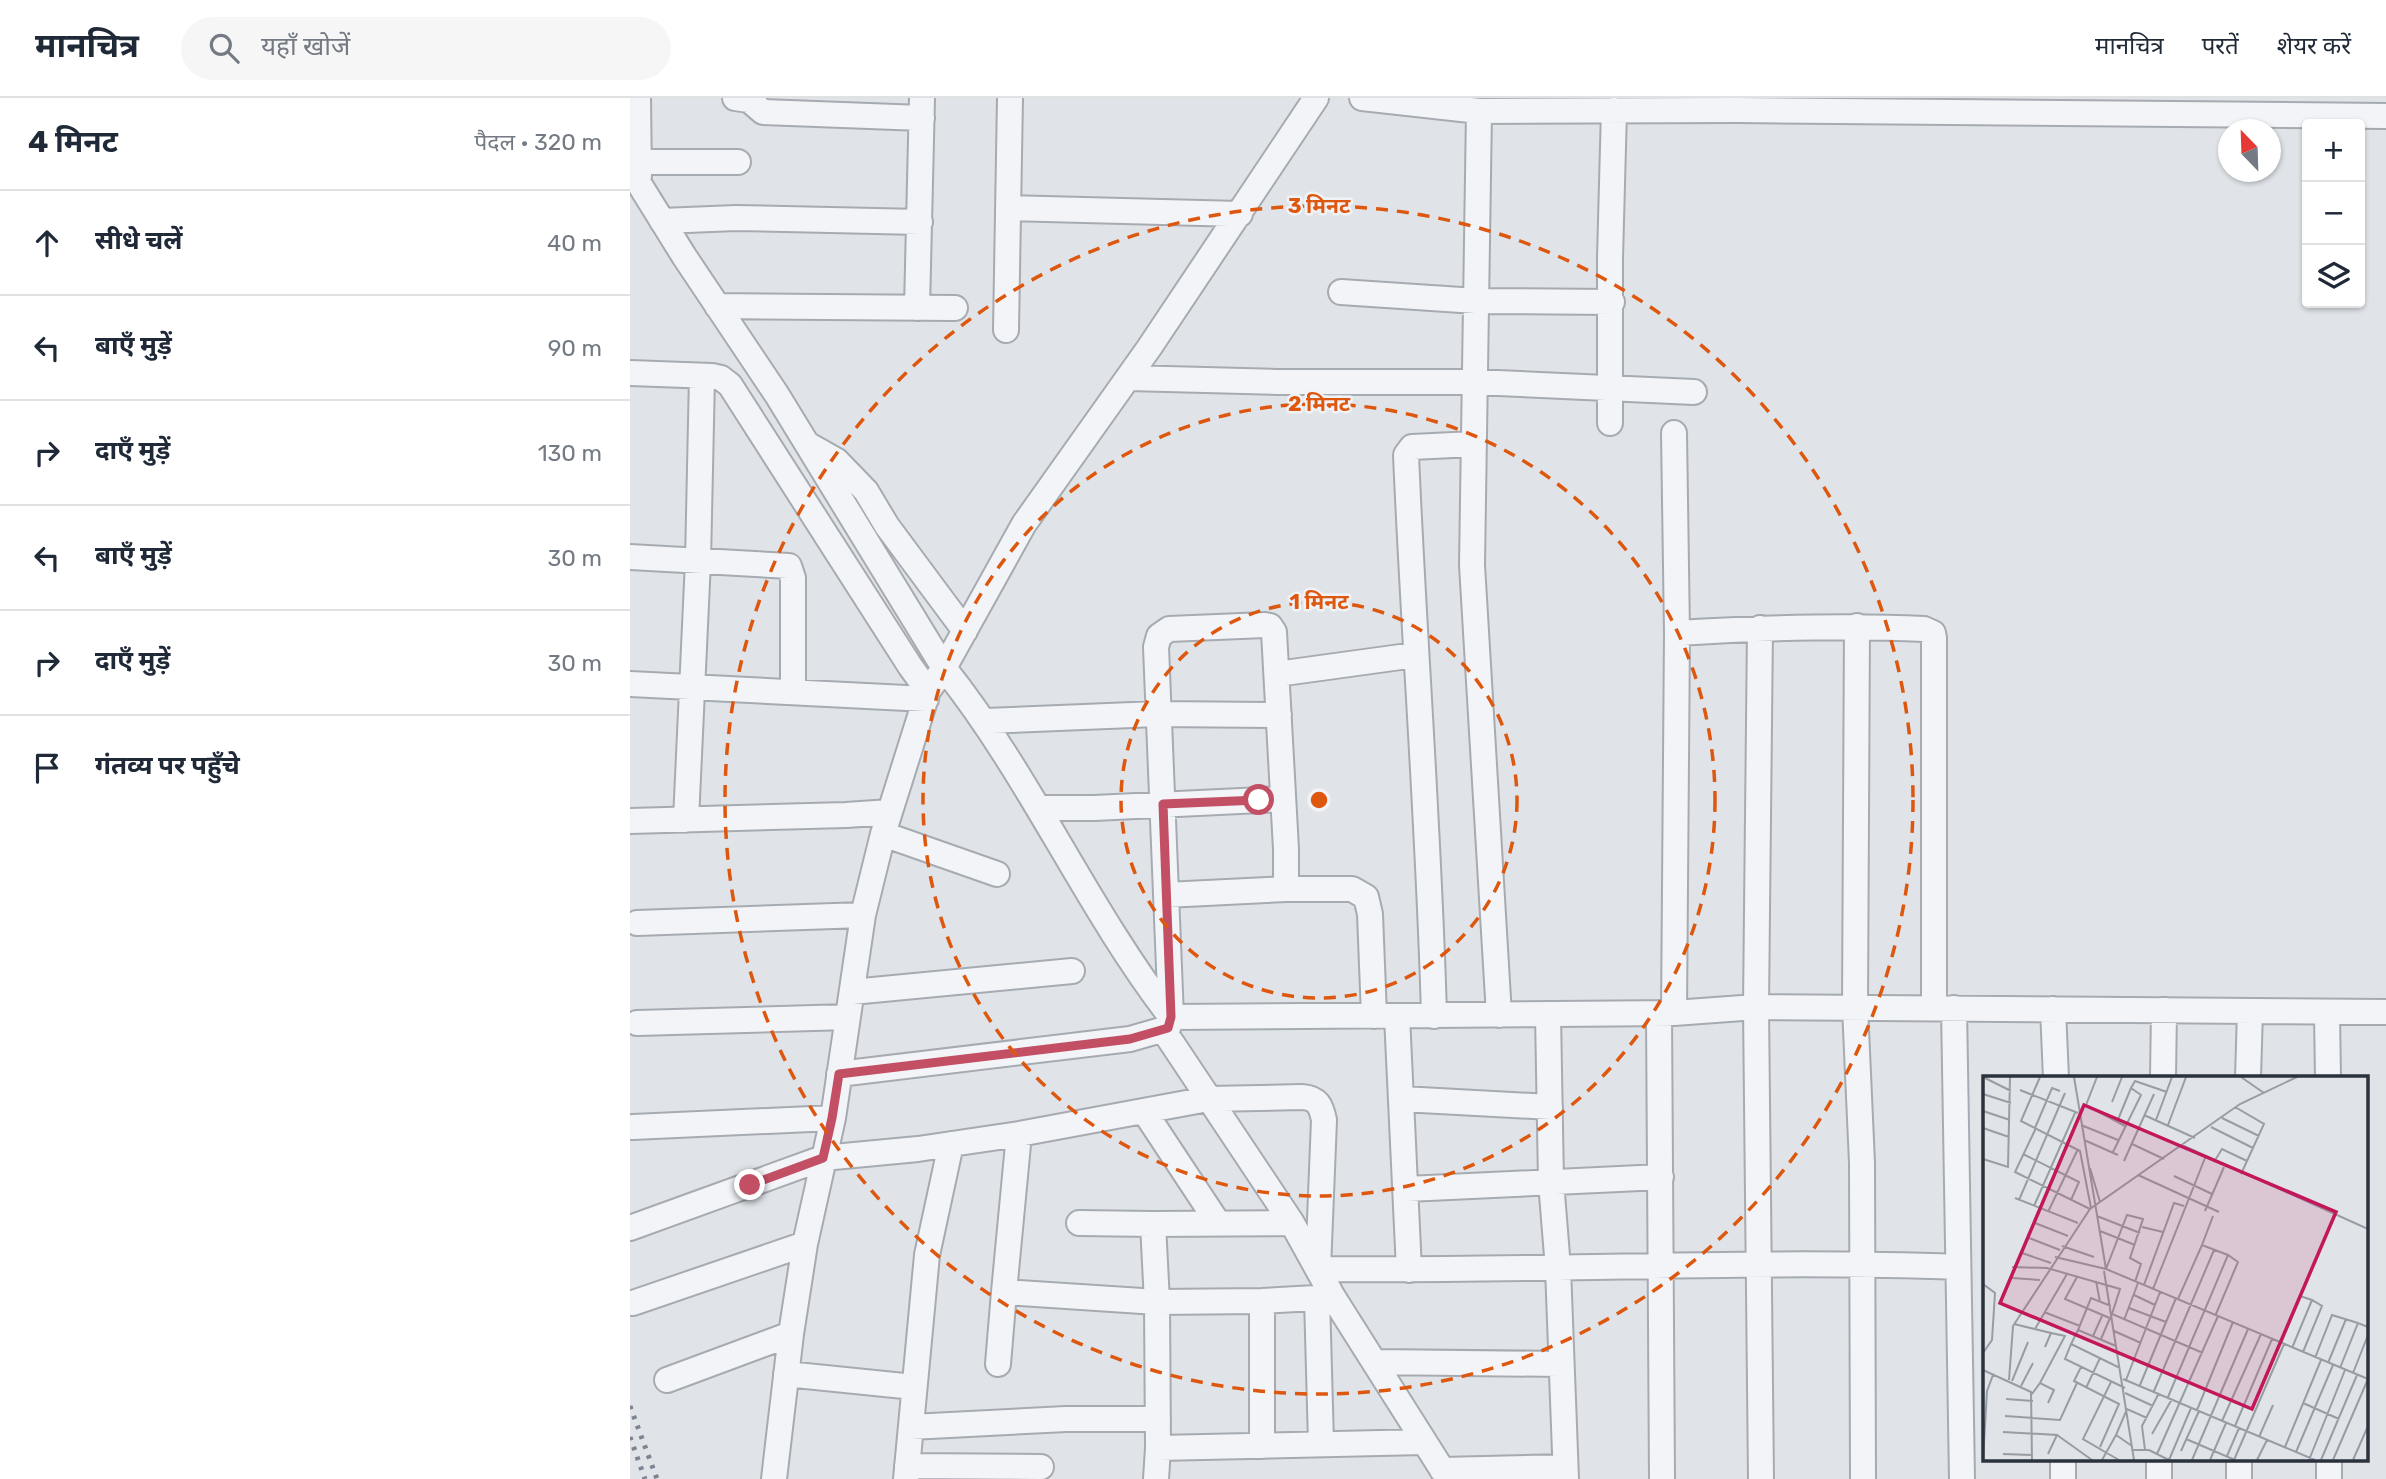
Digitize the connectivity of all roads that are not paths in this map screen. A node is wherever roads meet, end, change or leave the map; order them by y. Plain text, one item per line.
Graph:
1 (638, 98) edge
2 (734, 98) edge
3 (1010, 98) edge
4 (1316, 98) edge
5 (1362, 98) edge
6 (1545, 104) edge
7 (1731, 104) edge
8 (865, 107) edge
9 (922, 108) edge
10 (1614, 110) junction
11 (1479, 111) junction
12 (2386, 116) edge
13 (738, 162) dead end
14 (636, 171) edge
15 (1009, 208) junction
16 (1240, 214) junction
17 (662, 221) junction
18 (920, 222) junction
19 (1341, 292) dead end
20 (1476, 301) junction
21 (1612, 302) junction
22 (717, 306) junction
23 (917, 308) junction
24 (955, 308) dead end
25 (1006, 330) dead end
26 (630, 373) edge
27 (702, 376) junction
28 (1128, 378) junction
29 (1475, 382) junction
30 (1610, 389) junction
31 (1694, 392) dead end
32 (1610, 423) dead end
33 (1674, 433) dead end
34 (806, 444) junction
35 (1474, 444) junction
36 (630, 557) edge
37 (698, 561) junction
38 (1857, 626) junction
39 (1760, 628) junction
40 (965, 631) junction
41 (1678, 633) junction
42 (1415, 655) junction
43 (1277, 674) junction
44 (934, 683) junction
45 (630, 684) edge
46 (693, 687) junction
47 (793, 692) junction
48 (1157, 714) junction
49 (1279, 715) junction
50 (985, 722) junction
51 (1283, 799) junction
52 (1163, 804) junction
53 (1038, 808) junction
54 (686, 820) junction
55 (630, 821) edge
56 (886, 823) junction
57 (997, 874) dead end
58 (1286, 889) junction
59 (1166, 895) junction
60 (863, 915) junction
61 (637, 923) dead end
62 (1072, 971) dead end
63 (852, 992) junction
64 (1756, 1007) junction
65 (1855, 1007) junction
66 (1944, 1008) junction
67 (2053, 1009) junction
68 (2164, 1010) junction
69 (2250, 1011) junction
70 (2386, 1012) edge
71 (1666, 1013) junction
72 (2327, 1013) junction
73 (1548, 1014) junction
74 (1499, 1015) junction
75 (1386, 1016) junction
76 (1434, 1016) junction
77 (848, 1017) junction
78 (637, 1023) dead end
79 (1167, 1024) junction
80 (839, 1074) junction
81 (2056, 1076) edge
82 (2163, 1076) edge
83 (2248, 1076) edge
84 (2328, 1076) edge
85 (1208, 1099) junction
86 (1402, 1100) junction
87 (1550, 1108) junction
88 (1144, 1111) junction
89 (832, 1118) junction
90 (633, 1127) dead end
91 (1019, 1134) junction
92 (950, 1144) junction
93 (823, 1158) junction
94 (1661, 1177) junction
95 (1551, 1182) junction
96 (1407, 1189) junction
97 (1079, 1223) dead end
98 (1218, 1223) junction
99 (1292, 1223) junction
100 (1153, 1224) junction
101 (630, 1228) edge
102 (805, 1244) junction
103 (1862, 1264) junction
104 (1759, 1266) junction
105 (1661, 1267) junction
106 (1958, 1267) junction
107 (1558, 1268) junction
108 (1318, 1269) junction
109 (1409, 1270) junction
110 (1004, 1293) junction
111 (1325, 1297) junction
112 (1262, 1301) junction
113 (1157, 1302) junction
114 (634, 1303) dead end
115 (790, 1334) junction
116 (1374, 1363) junction
117 (998, 1364) dead end
118 (1561, 1364) junction
119 (786, 1374) junction
120 (667, 1380) dead end
121 (914, 1387) junction
122 (1158, 1419) junction
123 (911, 1427) junction
124 (1321, 1443) junction
125 (1424, 1443) junction
126 (1262, 1446) junction
127 (1158, 1448) junction
128 (1041, 1467) dead end
129 (907, 1473) edge
130 (1565, 1473) edge
131 (1445, 1475) edge
132 (774, 1479) edge
133 (1156, 1479) edge
134 (1662, 1479) edge
135 (1761, 1479) edge
136 (1863, 1479) edge
137 (1962, 1479) edge

1 - 14 street
2 - 8 street
3 - 15 street
4 - 16 street
5 - 11 street
6 - 10 street
6 - 11 street
7 - 10 street
7 - 12 street
8 - 9 street
9 - 18 street
10 - 21 street
11 - 20 street
13 - 14 street
14 - 17 street
15 - 16 street
15 - 25 street
16 - 28 street
17 - 18 street
17 - 22 street
18 - 23 street
19 - 20 street
20 - 21 street
20 - 29 street
21 - 30 street
22 - 23 street
22 - 34 street
23 - 24 street
26 - 27 street
27 - 37 street
27 - 44 street
28 - 29 street
28 - 40 street
29 - 30 street
29 - 35 street
30 - 31 street
30 - 32 street
33 - 41 street
34 - 40 street
34 - 44 street
35 - 42 street
35 - 74 street
36 - 37 street
37 - 46 street
37 - 47 street
38 - 39 street
38 - 65 street
38 - 66 street
39 - 41 street
39 - 64 street
40 - 44 street
41 - 71 street
42 - 43 street
42 - 76 street
43 - 48 street
43 - 49 street
44 - 47 street
44 - 50 street
44 - 56 street
45 - 46 street
46 - 47 street
46 - 54 street
48 - 49 street
48 - 50 street
48 - 52 street
49 - 51 street
50 - 53 street
51 - 52 street
51 - 58 street
52 - 53 street
52 - 59 street
53 - 79 street
54 - 55 street
54 - 56 street
56 - 57 street
56 - 60 street
58 - 59 street
58 - 75 street
59 - 79 street
60 - 61 street
60 - 63 street
62 - 63 street
63 - 77 street
64 - 65 street
64 - 71 street
64 - 104 street
65 - 66 street
65 - 103 street
66 - 67 street
66 - 106 street
67 - 68 street
67 - 81 street
68 - 69 street
68 - 82 street
69 - 72 street
69 - 83 street
70 - 72 street
71 - 73 street
71 - 94 street
72 - 84 street
73 - 74 street
73 - 87 street
74 - 76 street
75 - 76 street
75 - 79 street
75 - 86 street
77 - 78 street
77 - 80 street
79 - 80 street
79 - 85 street
80 - 89 street
85 - 88 street
85 - 99 street
85 - 108 street
86 - 87 street
86 - 96 street
87 - 95 street
88 - 91 street
88 - 98 street
89 - 90 street
89 - 93 street
91 - 92 street
91 - 110 street
92 - 93 street
92 - 121 street
93 - 101 street
93 - 102 street
94 - 95 street
94 - 105 street
95 - 96 street
95 - 107 street
96 - 109 street
97 - 100 street
98 - 99 street
98 - 100 street
99 - 108 street
100 - 113 street
102 - 114 street
102 - 115 street
103 - 104 street
103 - 106 street
103 - 136 street
104 - 105 street
104 - 135 street
105 - 107 street
105 - 134 street
106 - 137 street
107 - 109 street
107 - 118 street
108 - 109 street
108 - 111 street
110 - 113 street
110 - 117 street
111 - 112 street
111 - 116 street
111 - 124 street
112 - 113 street
112 - 126 street
113 - 122 street
115 - 119 street
115 - 120 street
116 - 118 street
116 - 125 street
118 - 130 street
119 - 121 street
119 - 132 street
121 - 123 street
122 - 123 street
122 - 127 street
123 - 129 street
124 - 125 street
124 - 126 street
125 - 131 street
126 - 127 street
127 - 133 street
128 - 129 street
130 - 131 street

